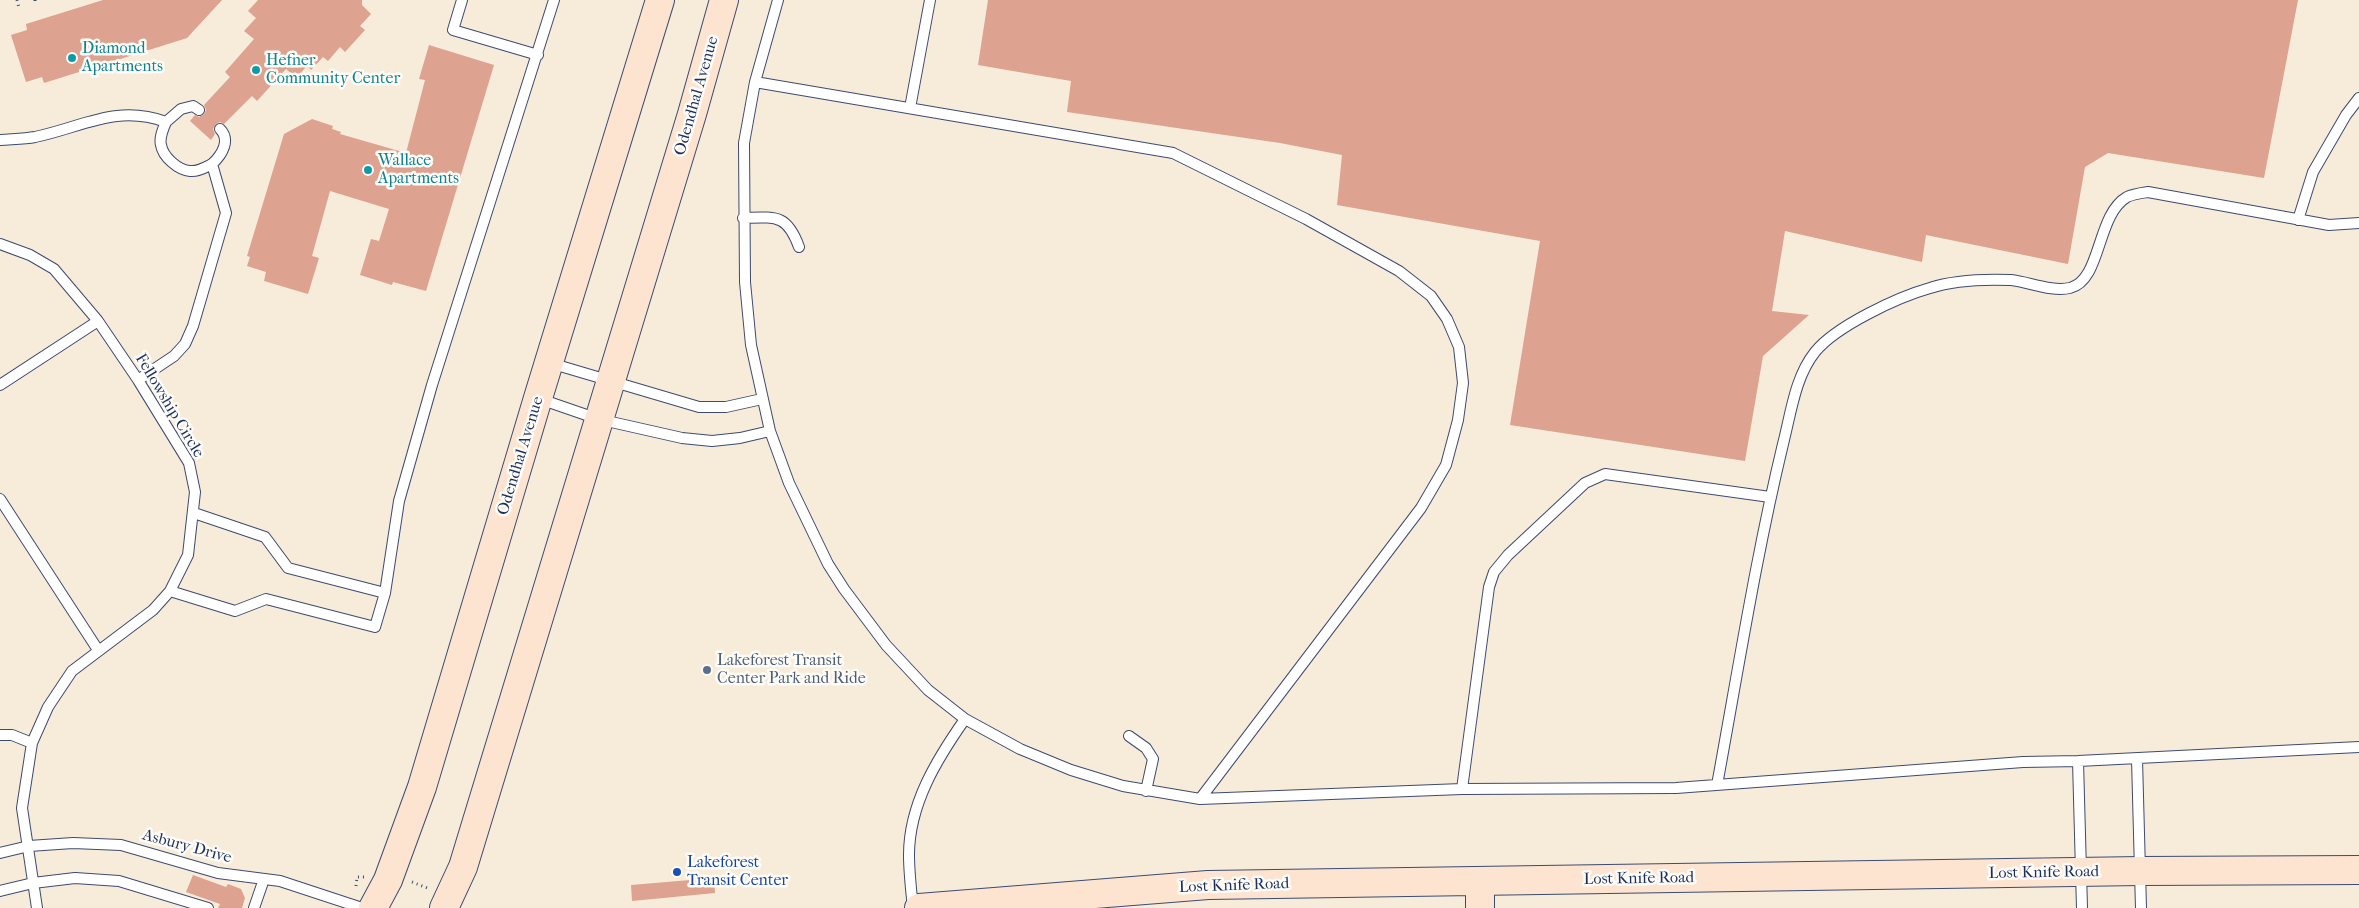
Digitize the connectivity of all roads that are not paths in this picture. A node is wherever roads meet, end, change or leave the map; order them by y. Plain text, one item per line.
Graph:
1 (462, 0) edge
2 (554, 0) edge
3 (660, 0) edge
4 (724, 0) edge
5 (778, 0) edge
6 (930, 0) edge
7 (538, 55) junction
8 (755, 82) junction
9 (2359, 98) edge
10 (910, 108) junction
11 (199, 110) dead end
12 (166, 122) junction
13 (220, 129) dead end
14 (0, 140) edge
15 (212, 164) junction
16 (744, 218) junction
17 (2298, 220) junction
18 (2359, 223) edge
19 (0, 244) edge
20 (799, 247) dead end
21 (98, 321) junction
22 (550, 363) junction
23 (138, 380) junction
24 (610, 382) junction
25 (0, 385) edge
26 (538, 398) junction
27 (762, 399) junction
28 (598, 419) junction
29 (770, 431) junction
30 (1770, 497) junction
31 (0, 499) edge
32 (194, 513) junction
33 (170, 591) junction
34 (385, 593) junction
35 (98, 650) junction
36 (965, 719) junction
37 (0, 735) edge
38 (1130, 736) dead end
39 (32, 743) junction
40 (2359, 747) edge
41 (2137, 758) junction
42 (2078, 762) junction
43 (1717, 785) junction
44 (1462, 789) junction
45 (1146, 790) junction
46 (1200, 799) junction
47 (28, 846) junction
48 (0, 853) edge
49 (2141, 870) junction
50 (2359, 870) edge
51 (2082, 873) junction
52 (264, 879) junction
53 (33, 883) junction
54 (0, 891) edge
55 (1480, 895) edge
56 (440, 899) edge
57 (36, 908) edge
58 (208, 908) edge
59 (254, 908) edge
60 (362, 908) edge
61 (373, 908) edge
62 (913, 908) edge
63 (919, 908) edge
64 (2082, 908) edge
65 (2141, 908) edge

1 - 7 lane
2 - 7 lane
3 - 22 street, Odendhal Avenue
4 - 24 street, Odendhal Avenue
5 - 8 lane
6 - 10 lane
7 - 34 lane
8 - 10 lane
8 - 16 lane
9 - 17 lane
10 - 46 lane
11 - 12 lane
12 - 14 lane
12 - 15 lane
13 - 15 lane
15 - 23 lane
16 - 20 lane
16 - 27 lane
17 - 18 lane
17 - 30 lane
19 - 21 lane, Fellowship Circle
21 - 23 lane, Fellowship Circle
21 - 25 lane
22 - 24 lane
22 - 26 street, Odendhal Avenue
23 - 32 lane, Fellowship Circle
24 - 27 lane
24 - 28 street, Odendhal Avenue
26 - 28 lane
26 - 61 street, Odendhal Avenue
27 - 29 lane
28 - 29 lane
28 - 56 street, Odendhal Avenue
29 - 36 lane
30 - 43 lane
30 - 44 lane
31 - 35 lane
32 - 33 lane, Fellowship Circle
32 - 34 lane
33 - 34 lane
33 - 35 lane, Fellowship Circle
35 - 39 lane, Fellowship Circle
36 - 45 lane
36 - 62 lane
37 - 39 lane
38 - 45 lane
39 - 47 lane, Fellowship Circle
40 - 41 lane
41 - 42 lane
41 - 49 lane
42 - 43 lane
42 - 51 lane
43 - 44 lane
44 - 46 lane
45 - 46 lane
47 - 48 lane, Asbury Drive
47 - 52 lane, Asbury Drive
47 - 53 lane, Fellowship Circle
49 - 50 street, Lost Knife Road
49 - 51 street, Lost Knife Road
49 - 65 lane
51 - 55 street, Lost Knife Road
51 - 64 lane
52 - 59 lane
52 - 60 lane, Asbury Drive
53 - 54 lane
53 - 57 lane, Fellowship Circle
53 - 58 lane
55 - 63 street, Lost Knife Road

